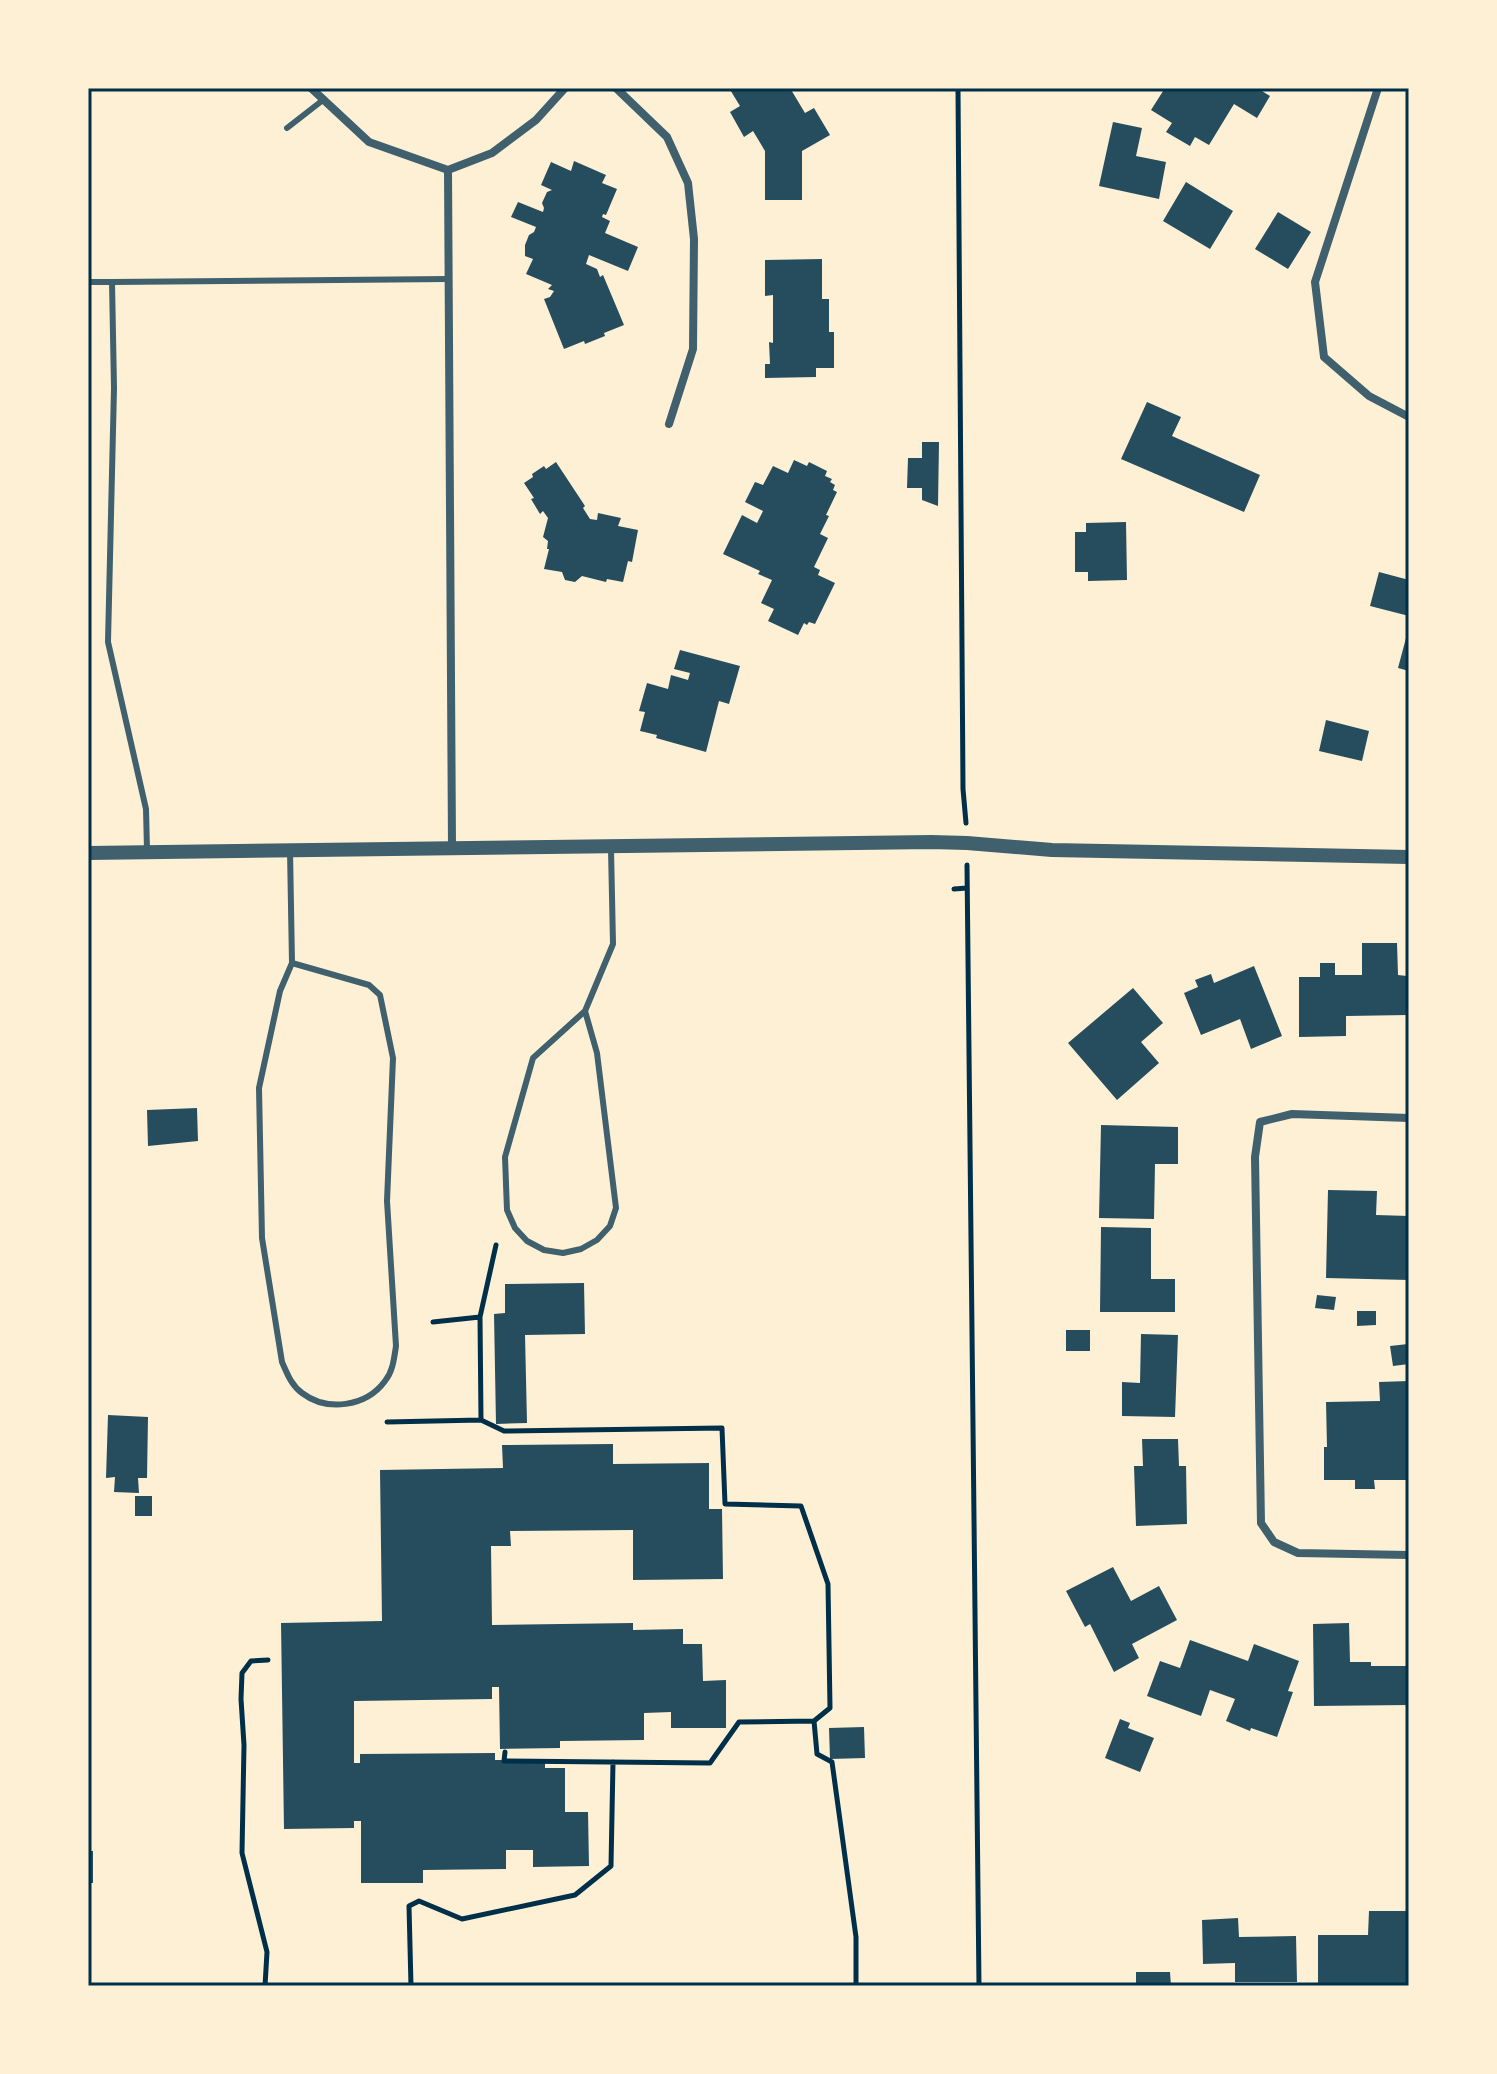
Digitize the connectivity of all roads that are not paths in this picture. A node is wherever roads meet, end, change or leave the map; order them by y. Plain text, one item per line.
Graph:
1 (311, 88) edge
2 (565, 88) edge
3 (616, 88) edge
4 (1378, 88) edge
5 (323, 100) junction
6 (287, 128) dead end
7 (448, 170) junction
8 (448, 279) junction
9 (88, 282) edge
10 (112, 282) junction
11 (1409, 417) edge
12 (669, 424) dead end
13 (611, 847) junction
14 (452, 848) junction
15 (290, 850) junction
16 (148, 852) junction
17 (88, 853) edge
18 (1409, 857) edge
19 (292, 963) junction
20 (585, 1011) junction
21 (1409, 1118) edge
22 (1409, 1555) edge

1 - 5 street
2 - 7 street
3 - 12 street
4 - 11 street
5 - 6 lane
5 - 7 street
7 - 8 street
8 - 10 lane
8 - 14 street
9 - 10 lane
10 - 16 lane
13 - 14 street
13 - 18 street
13 - 20 lane
14 - 15 street
15 - 16 street
15 - 19 lane
16 - 17 street
19 - 19 lane
20 - 20 lane
21 - 22 street

